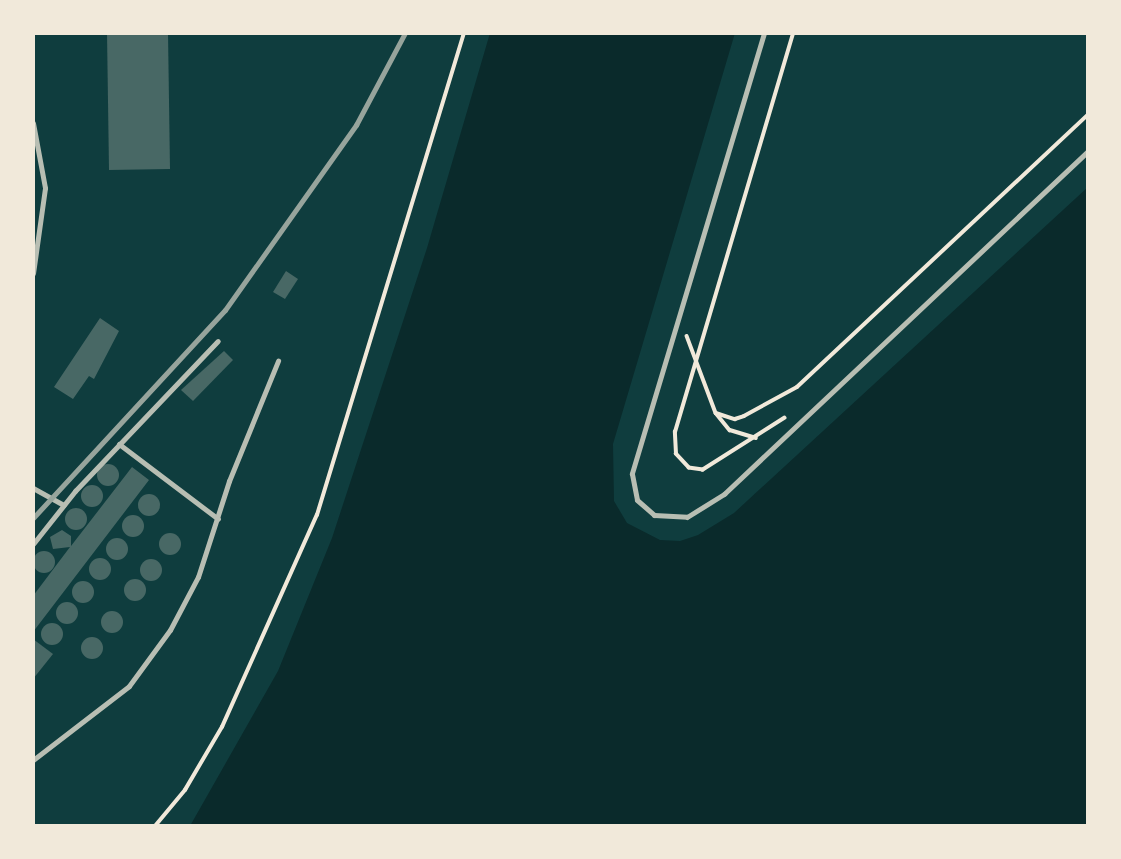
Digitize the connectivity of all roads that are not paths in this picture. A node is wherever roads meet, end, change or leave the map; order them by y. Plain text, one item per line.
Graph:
1 (764, 33) edge
2 (33, 123) edge
3 (1088, 152) edge
4 (33, 273) edge
5 (218, 341) dead end
6 (278, 361) dead end
7 (119, 444) junction
8 (33, 488) edge
9 (64, 505) junction
10 (218, 519) junction
11 (33, 544) edge
12 (33, 760) edge

1 - 3 lane
2 - 4 lane
5 - 7 lane
6 - 10 lane
7 - 9 lane
7 - 10 lane
8 - 9 lane
9 - 11 lane
10 - 12 lane

